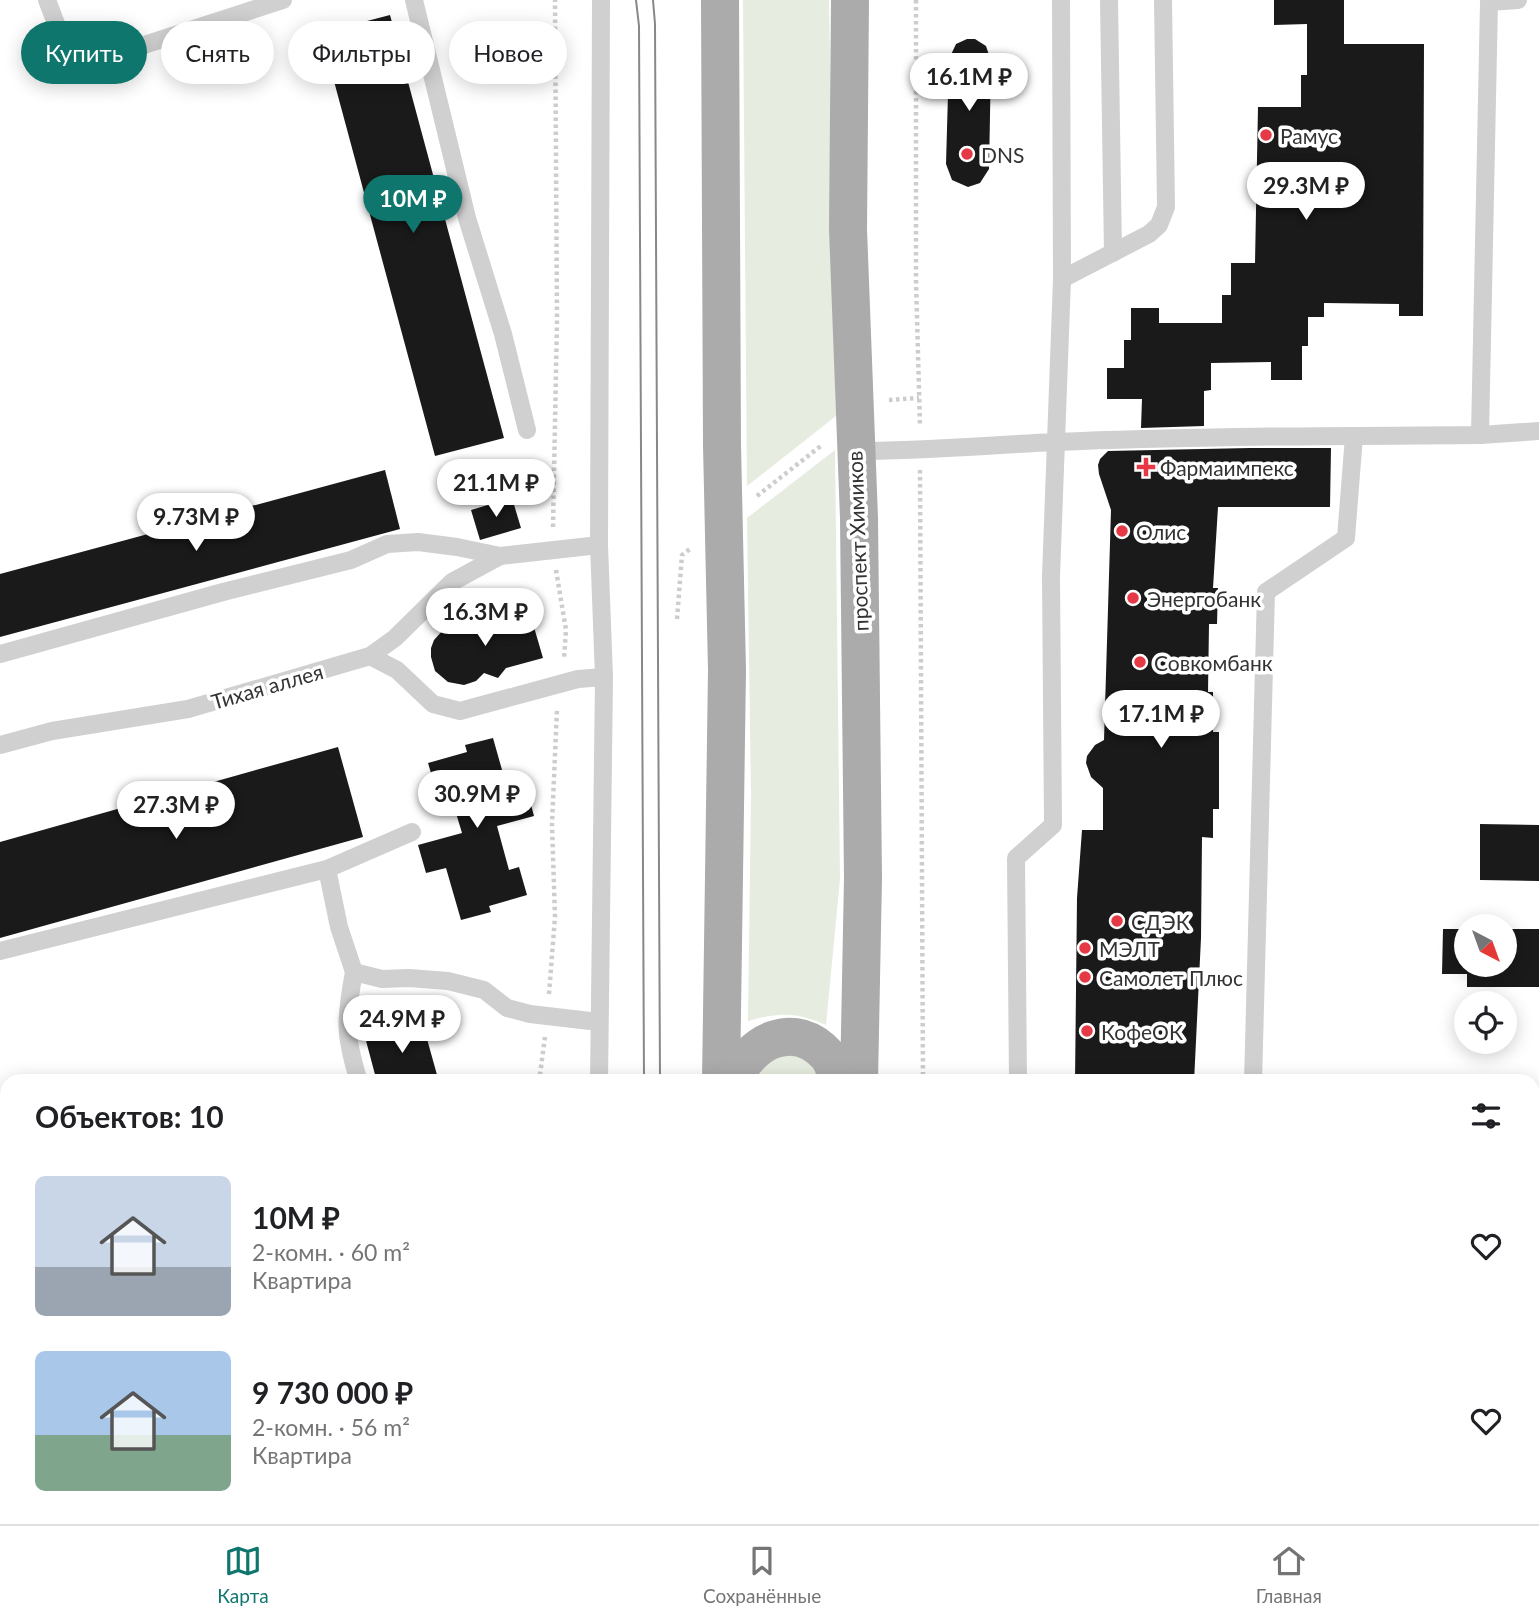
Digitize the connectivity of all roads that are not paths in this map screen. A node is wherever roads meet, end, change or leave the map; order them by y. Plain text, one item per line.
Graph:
1 (47, 0) edge
2 (283, 0) edge
3 (415, 0) edge
4 (601, 0) edge
5 (720, 0) edge
6 (850, 0) edge
7 (1061, 0) edge
8 (1108, 0) edge
9 (1163, 0) edge
10 (1518, 0) edge
11 (1113, 253) junction
12 (1062, 279) junction
13 (527, 430) dead end
14 (1539, 431) edge
15 (854, 435) junction
16 (1480, 435) junction
17 (1354, 436) junction
18 (1056, 442) junction
19 (599, 545) junction
20 (500, 556) junction
21 (0, 654) edge
22 (370, 656) junction
23 (604, 677) junction
24 (0, 745) edge
25 (412, 832) dead end
26 (327, 869) junction
27 (0, 951) edge
28 (354, 972) junction
29 (599, 1022) junction
30 (357, 1074) edge
31 (598, 1074) edge
32 (721, 1074) edge
33 (736, 1074) edge
34 (836, 1074) edge
35 (859, 1074) edge
36 (1018, 1074) edge
37 (1253, 1074) edge

1 - 2 lane
3 - 13 lane
4 - 19 lane
5 - 32 main road
6 - 15 main road, проспект Химиков
7 - 12 lane
8 - 11 lane
9 - 11 lane
10 - 16 lane
11 - 12 lane
12 - 18 lane
14 - 16 lane
15 - 18 lane
15 - 35 main road, проспект Химиков
16 - 17 lane
17 - 18 lane
17 - 37 lane
18 - 36 lane
19 - 20 lane
19 - 23 lane
20 - 21 lane
20 - 22 lane, Тихая аллея
22 - 23 lane
22 - 24 lane, Тихая аллея
23 - 29 lane
25 - 26 lane
26 - 27 lane
26 - 28 lane
28 - 29 lane
28 - 30 lane
29 - 31 lane
33 - 34 main road

